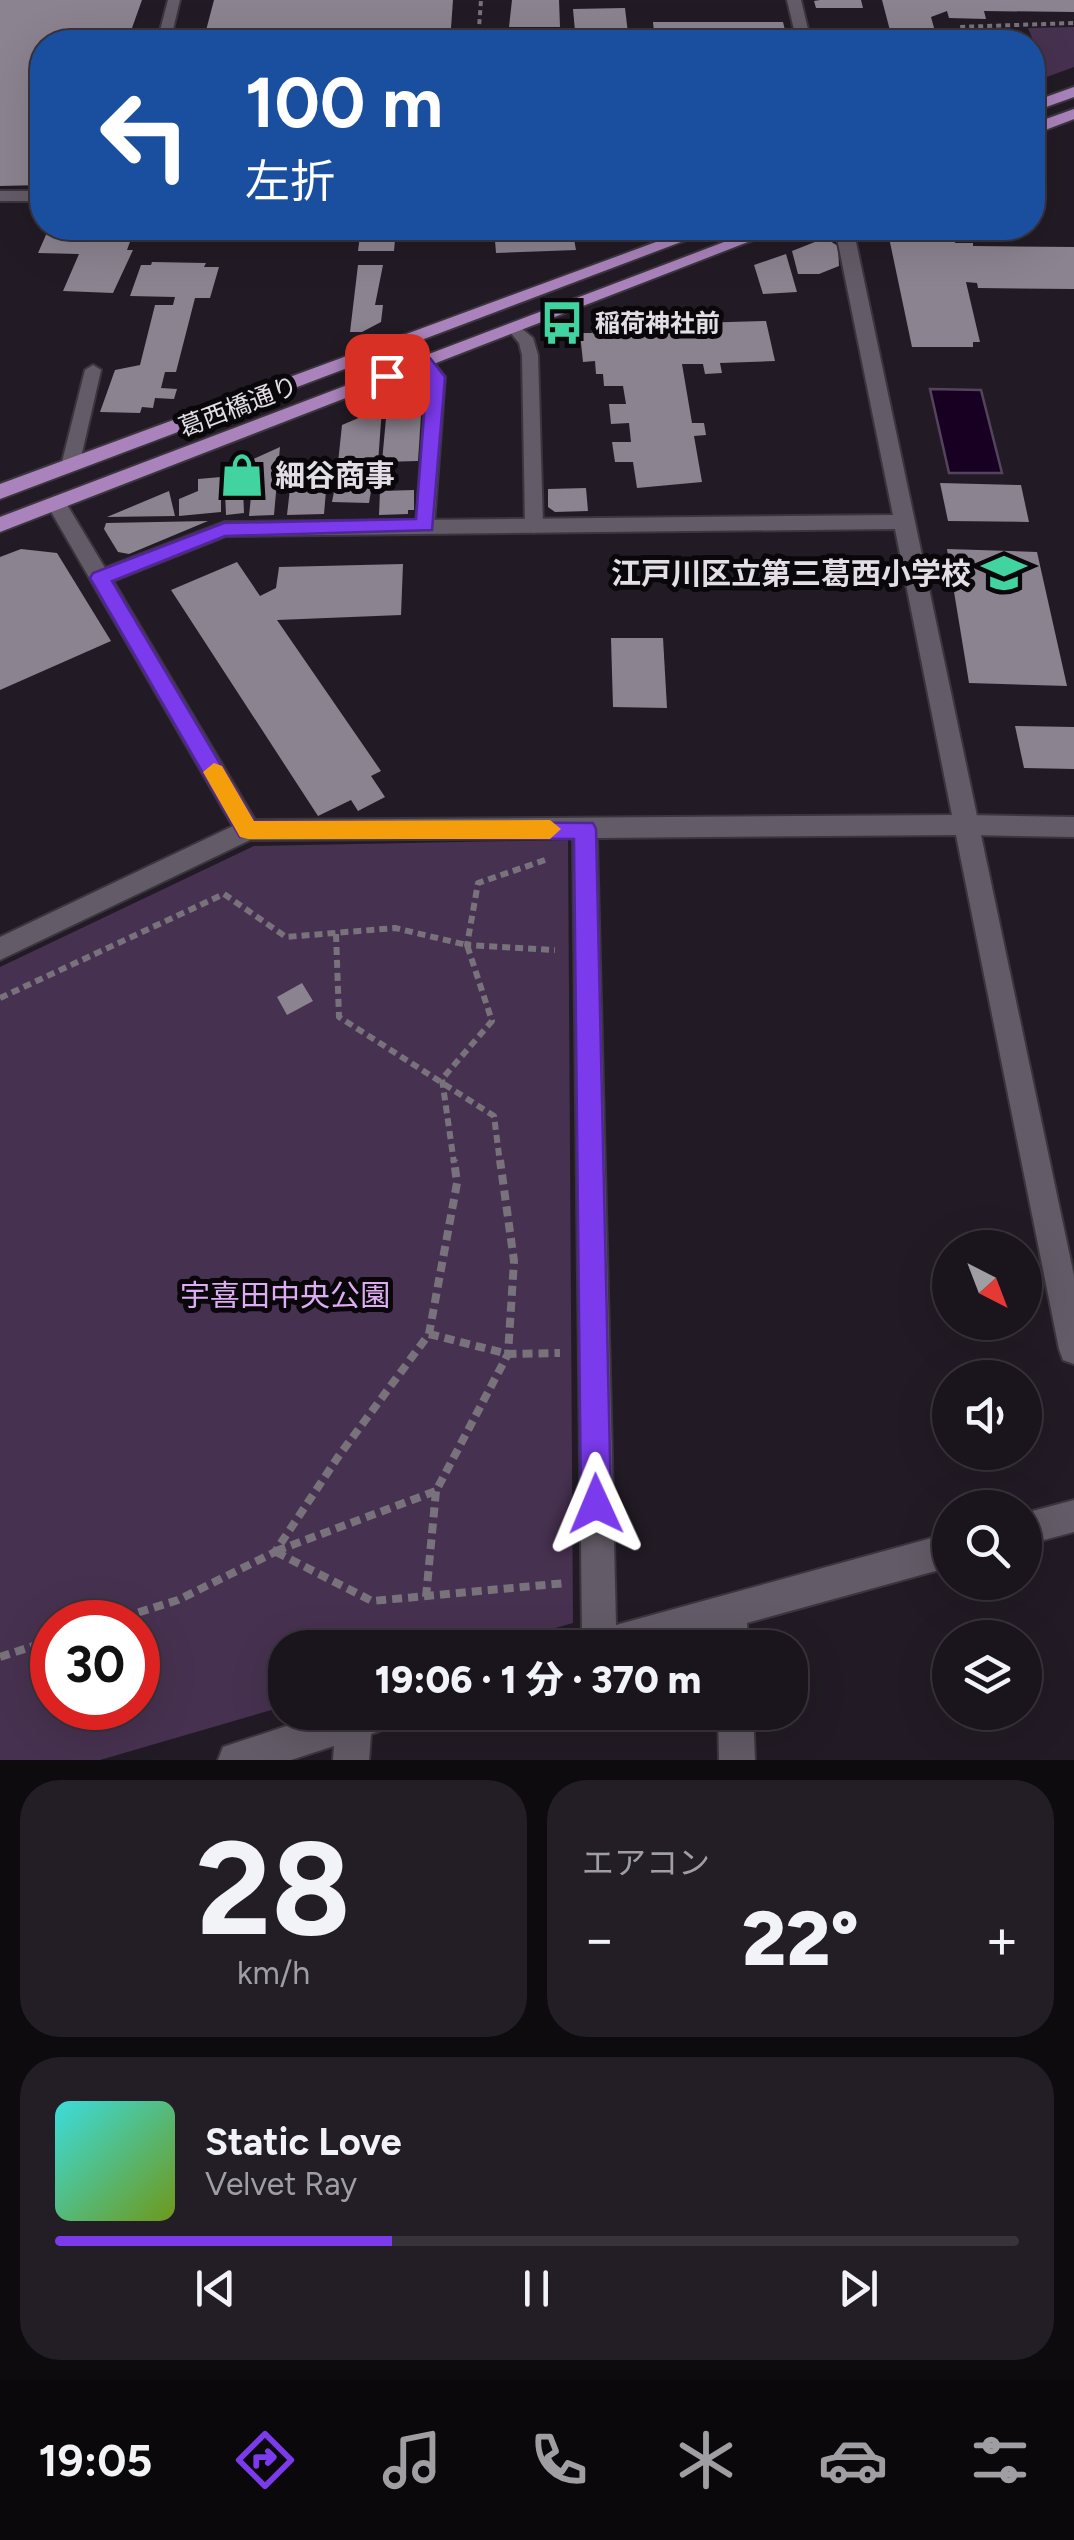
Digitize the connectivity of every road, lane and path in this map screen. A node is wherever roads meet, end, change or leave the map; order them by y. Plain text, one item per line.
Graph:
1 (174, 0) edge
2 (480, 0) edge
3 (794, 0) edge
4 (1074, 23) edge
5 (166, 30) edge
6 (479, 30) edge
7 (801, 30) edge
8 (959, 30) edge
9 (1074, 92) edge
10 (1045, 102) edge
11 (1074, 114) edge
12 (1045, 125) edge
13 (0, 196) edge
14 (30, 196) edge
15 (677, 240) edge
16 (738, 240) edge
17 (846, 240) edge
18 (514, 327) junction
19 (424, 362) junction
20 (93, 370) dead end
21 (70, 466) junction
22 (0, 492) edge
23 (56, 503) junction
24 (905, 522) junction
25 (0, 525) edge
26 (425, 526) junction
27 (534, 526) junction
28 (100, 578) junction
29 (969, 825) junction
30 (1074, 826) edge
31 (585, 829) junction
32 (248, 830) junction
33 (552, 858) dead end
34 (336, 933) junction
35 (466, 945) junction
36 (0, 948) edge
37 (587, 952) junction
38 (0, 998) edge
39 (442, 1079) junction
40 (429, 1334) junction
41 (1074, 1349) edge
42 (594, 1353) junction
43 (508, 1354) junction
44 (436, 1491) junction
45 (1074, 1516) edge
46 (1042, 1524) edge
47 (275, 1552) junction
48 (932, 1555) edge
49 (598, 1579) junction
50 (426, 1597) junction
51 (160, 1606) edge
52 (730, 1612) junction
53 (596, 1630) edge
54 (661, 1630) edge
55 (730, 1630) edge
56 (30, 1647) edge
57 (0, 1657) edge
58 (332, 1730) edge
59 (365, 1730) edge
60 (735, 1730) edge
61 (236, 1760) edge
62 (351, 1760) edge
63 (737, 1760) edge

1 - 5 lane
2 - 6 path
3 - 7 street
4 - 8 path
9 - 10 main road
11 - 12 main road
13 - 14 street
15 - 21 main road, 葛西橋通り
16 - 18 main road, 葛西橋通り
17 - 24 street
18 - 19 main road, 葛西橋通り
18 - 27 lane
19 - 23 main road, 葛西橋通り
19 - 26 lane
20 - 21 lane
21 - 22 main road, 葛西橋通り
23 - 25 main road, 葛西橋通り
23 - 28 street
24 - 27 street
24 - 29 street
26 - 27 street
26 - 28 street
28 - 32 street
29 - 30 street
29 - 31 street
29 - 41 street
31 - 32 street
31 - 37 street
32 - 36 street
33 - 35 path
34 - 35 path
34 - 38 path
34 - 39 path
35 - 37 path
35 - 39 path
37 - 42 street
39 - 40 path
39 - 43 path
40 - 43 path
40 - 47 path
42 - 43 path
42 - 49 street
43 - 44 path
44 - 47 path
44 - 50 path
45 - 46 street
47 - 50 path
47 - 51 path
48 - 52 street
49 - 50 path
49 - 53 street
52 - 54 street
52 - 55 street
56 - 57 path
58 - 61 street
59 - 62 street
60 - 63 street

